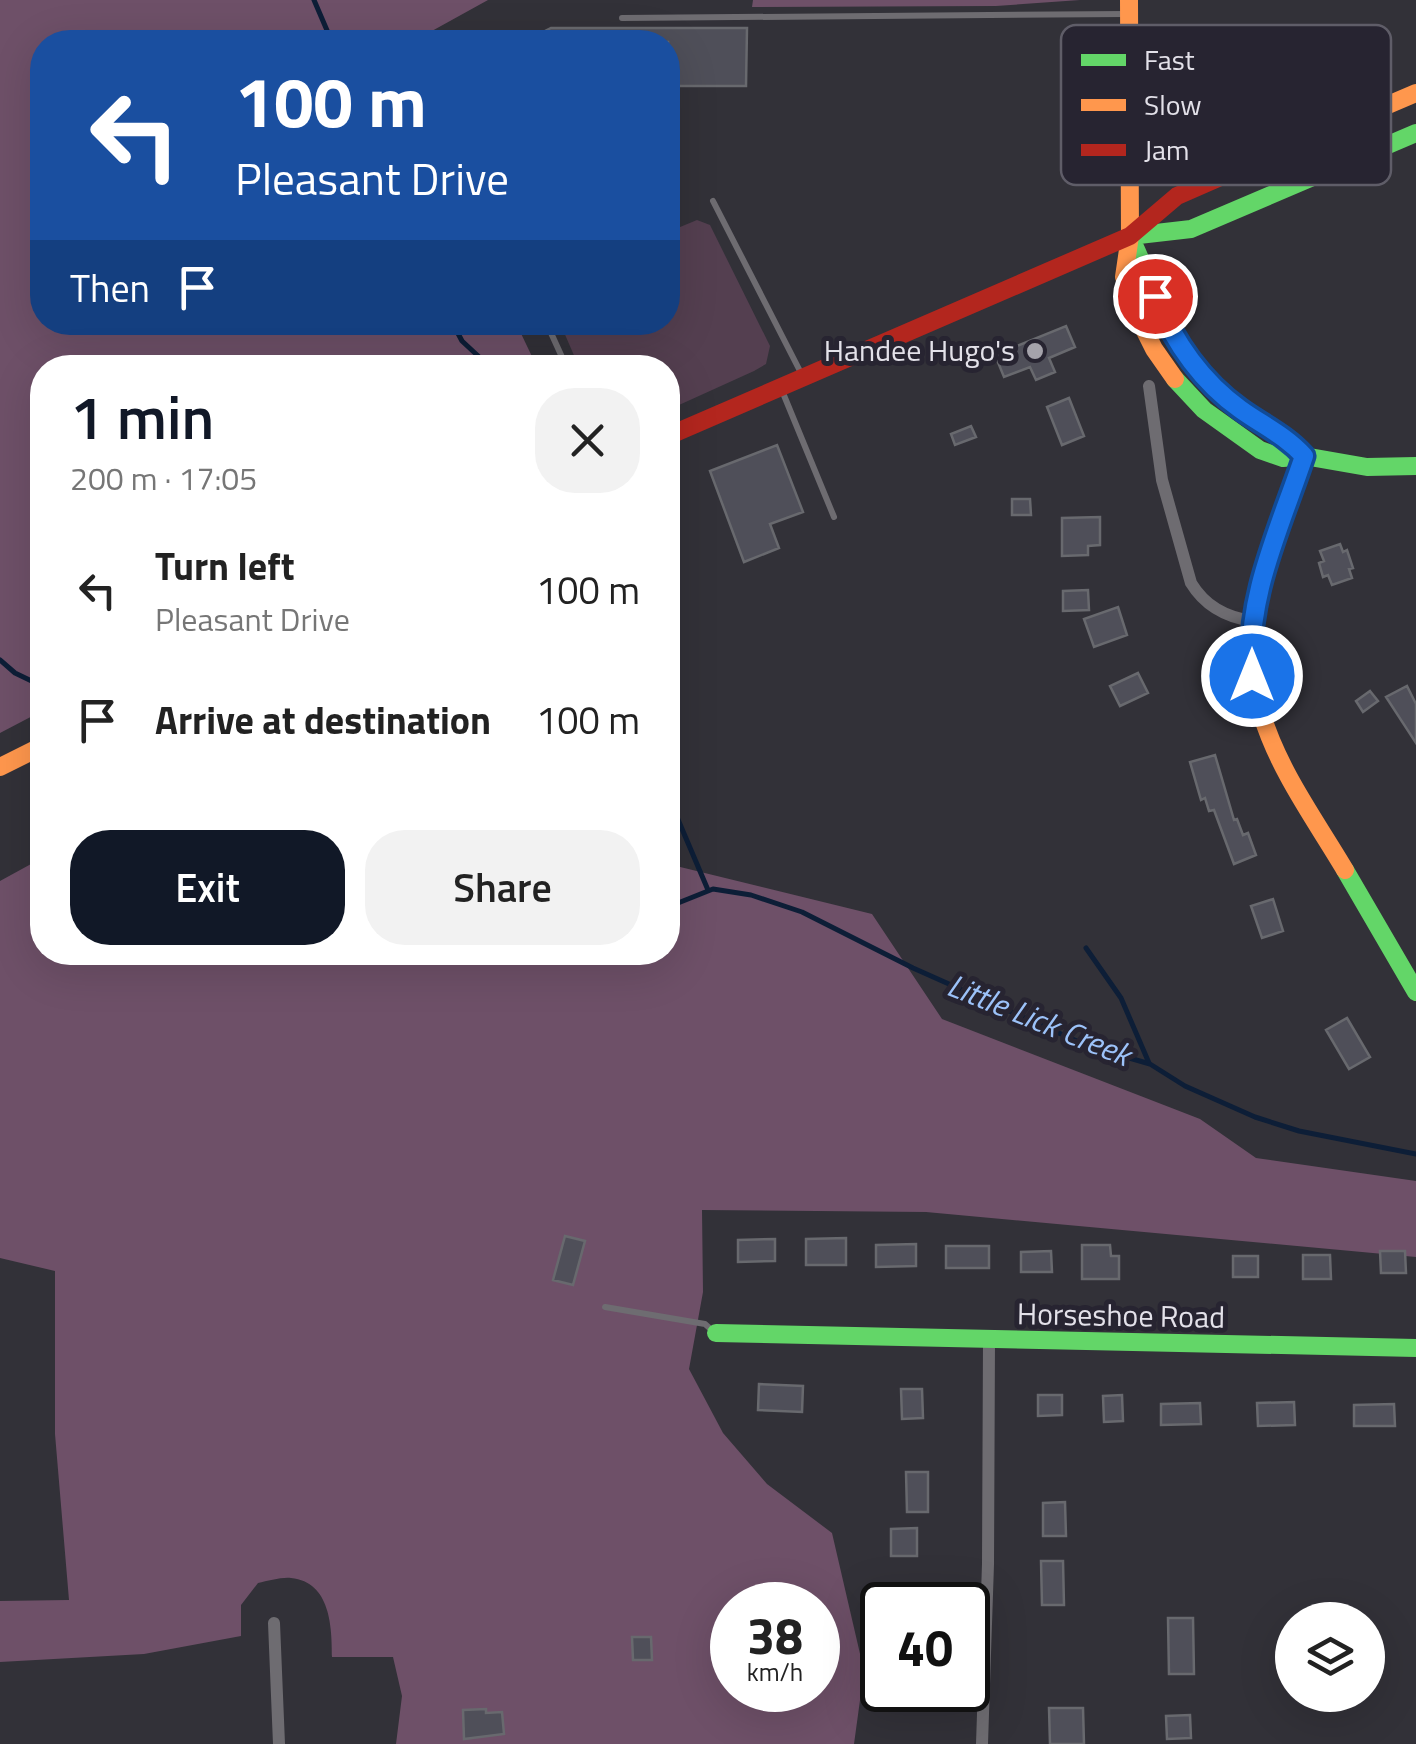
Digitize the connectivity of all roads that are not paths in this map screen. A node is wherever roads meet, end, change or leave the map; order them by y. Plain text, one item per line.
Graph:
1 (1129, 7) edge
2 (622, 18) dead end
3 (1416, 93) edge
4 (1391, 104) edge
5 (1416, 133) edge
6 (1391, 144) edge
7 (1130, 185) edge
8 (1202, 185) edge
9 (1295, 185) edge
10 (713, 201) dead end
11 (1130, 236) junction
12 (802, 377) junction
13 (1149, 386) dead end
14 (780, 387) junction
15 (680, 431) edge
16 (1304, 456) junction
17 (1416, 466) edge
18 (834, 517) dead end
19 (1252, 621) junction
20 (30, 752) edge
21 (0, 767) edge
22 (1416, 992) edge
23 (605, 1307) dead end
24 (716, 1333) joint
25 (989, 1341) junction
26 (1416, 1348) edge
27 (274, 1623) dead end
28 (279, 1744) edge
29 (982, 1744) edge

1 - 2 lane
3 - 4 main road
5 - 6 main road
7 - 11 main road
8 - 11 main road
9 - 11 main road
10 - 12 lane
11 - 12 main road
11 - 16 main road
12 - 14 main road
13 - 19 street
14 - 15 main road
14 - 18 lane
16 - 17 main road
16 - 19 main road
19 - 22 main road
20 - 21 main road
23 - 24 lane
24 - 25 main road
25 - 26 main road, Horseshoe Road
25 - 29 street, Horseshoe Road
27 - 28 street

